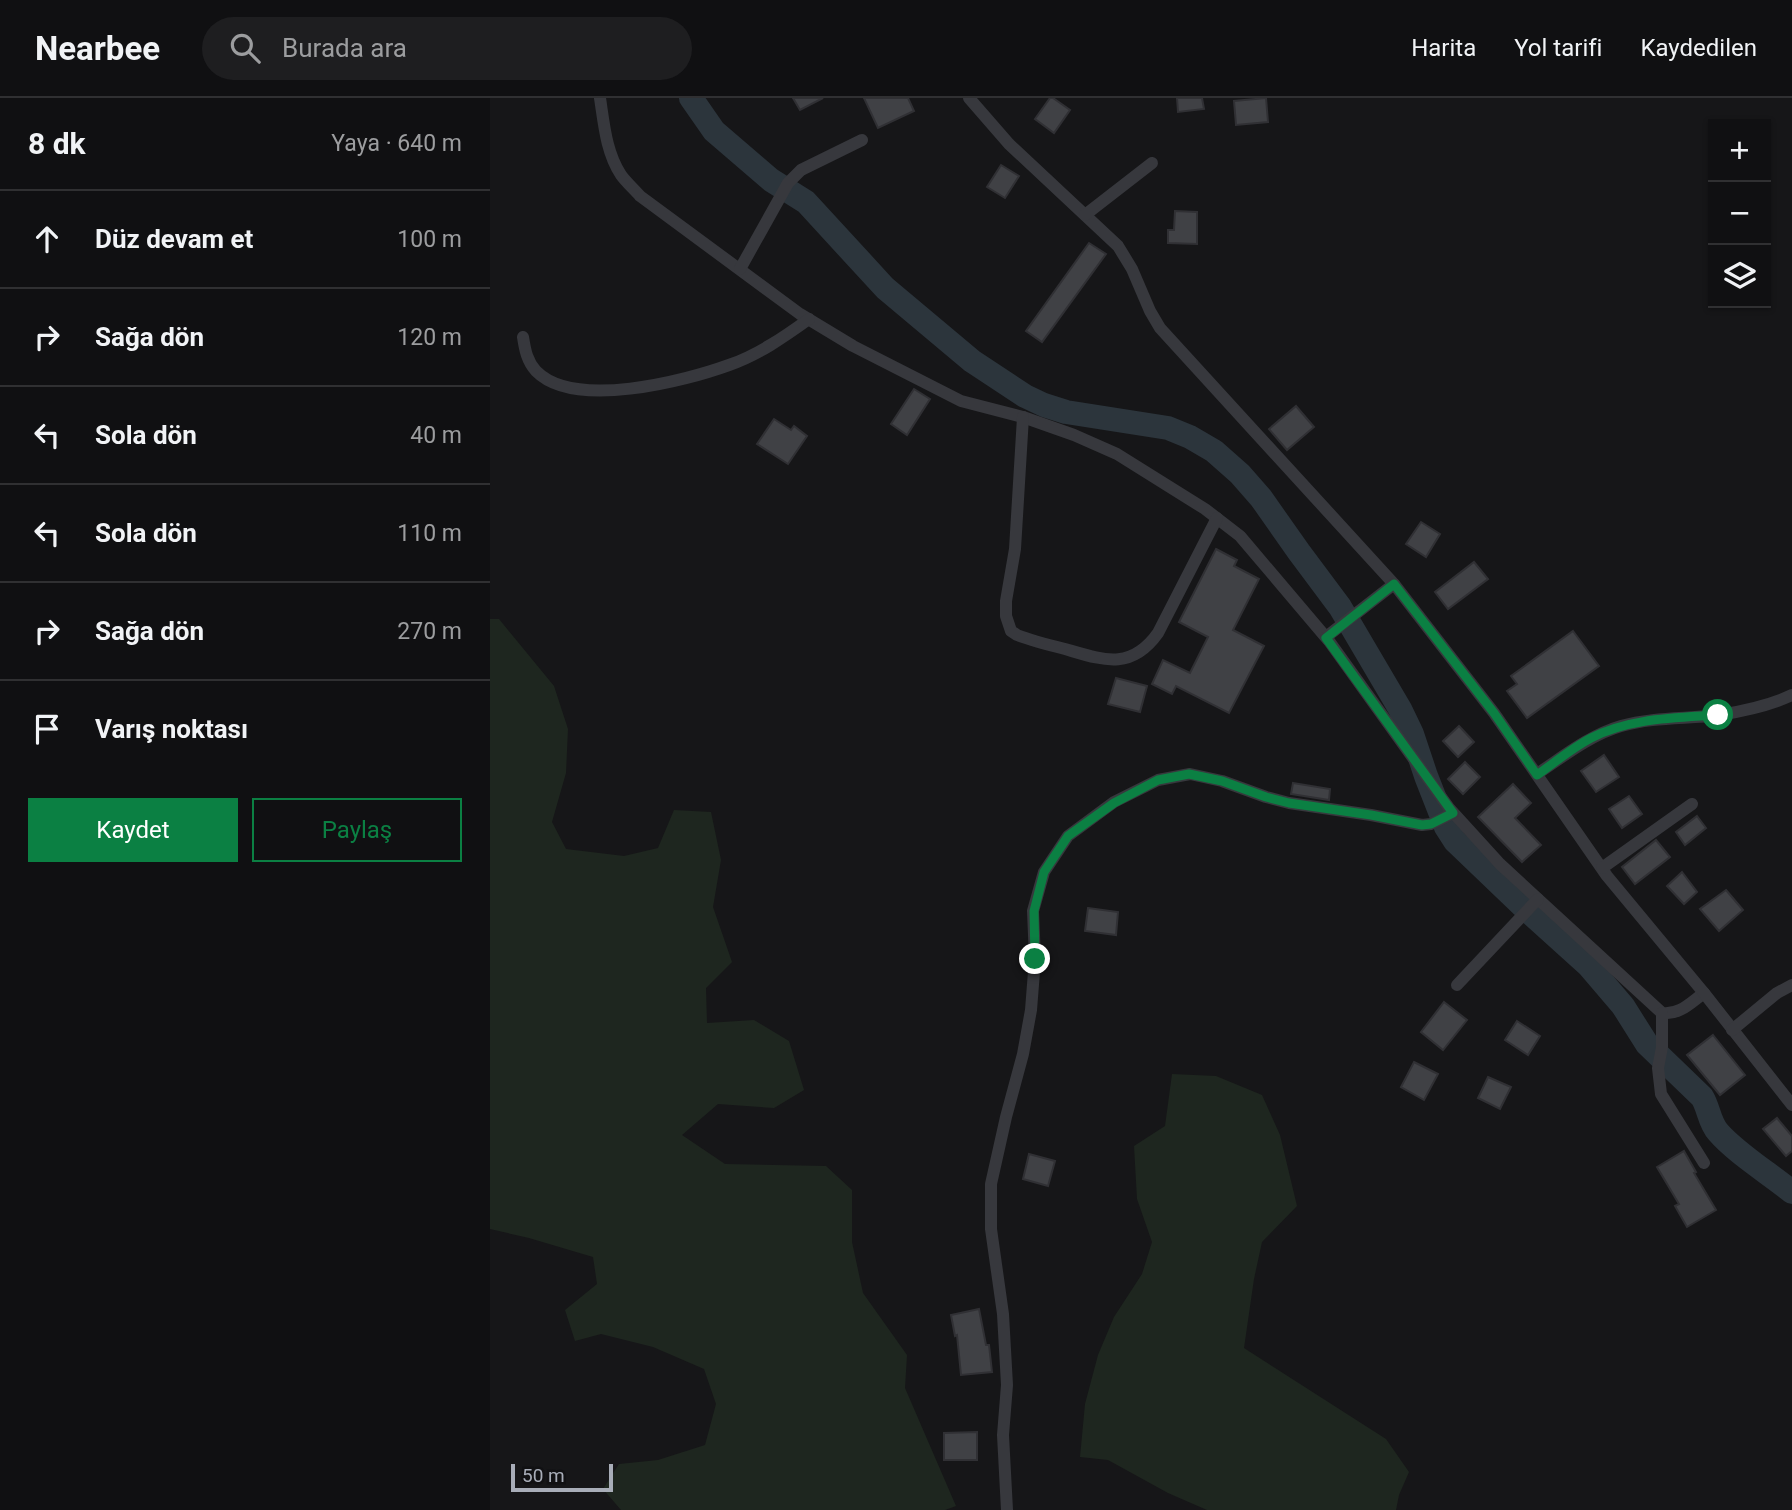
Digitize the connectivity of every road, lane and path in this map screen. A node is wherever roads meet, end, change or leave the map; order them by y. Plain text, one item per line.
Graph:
1 (600, 98) edge
2 (969, 98) edge
3 (862, 140) dead end
4 (1152, 163) dead end
5 (1086, 215) junction
6 (740, 269) junction
7 (809, 319) junction
8 (523, 337) dead end
9 (1023, 417) junction
10 (1217, 518) junction
11 (1394, 584) junction
12 (1326, 638) junction
13 (1792, 695) edge
14 (1537, 775) junction
15 (1692, 804) dead end
16 (1453, 813) junction
17 (1602, 868) junction
18 (1538, 898) junction
19 (1457, 985) dead end
20 (1792, 985) edge
21 (1704, 993) junction
22 (1662, 1013) junction
23 (1732, 1030) junction
24 (1792, 1105) edge
25 (1704, 1163) dead end
26 (1007, 1510) edge

1 - 6 street
2 - 5 street
3 - 6 street
4 - 5 street
5 - 11 street
6 - 7 street
7 - 8 street
7 - 9 street
9 - 10 street
9 - 10 street
10 - 12 street
11 - 12 street
11 - 14 street
12 - 16 street
13 - 14 street
14 - 17 street
15 - 17 street
16 - 18 street
16 - 26 street
17 - 21 street
18 - 19 street
18 - 22 street
20 - 23 street
21 - 22 street
21 - 23 street
22 - 25 street
23 - 24 street

